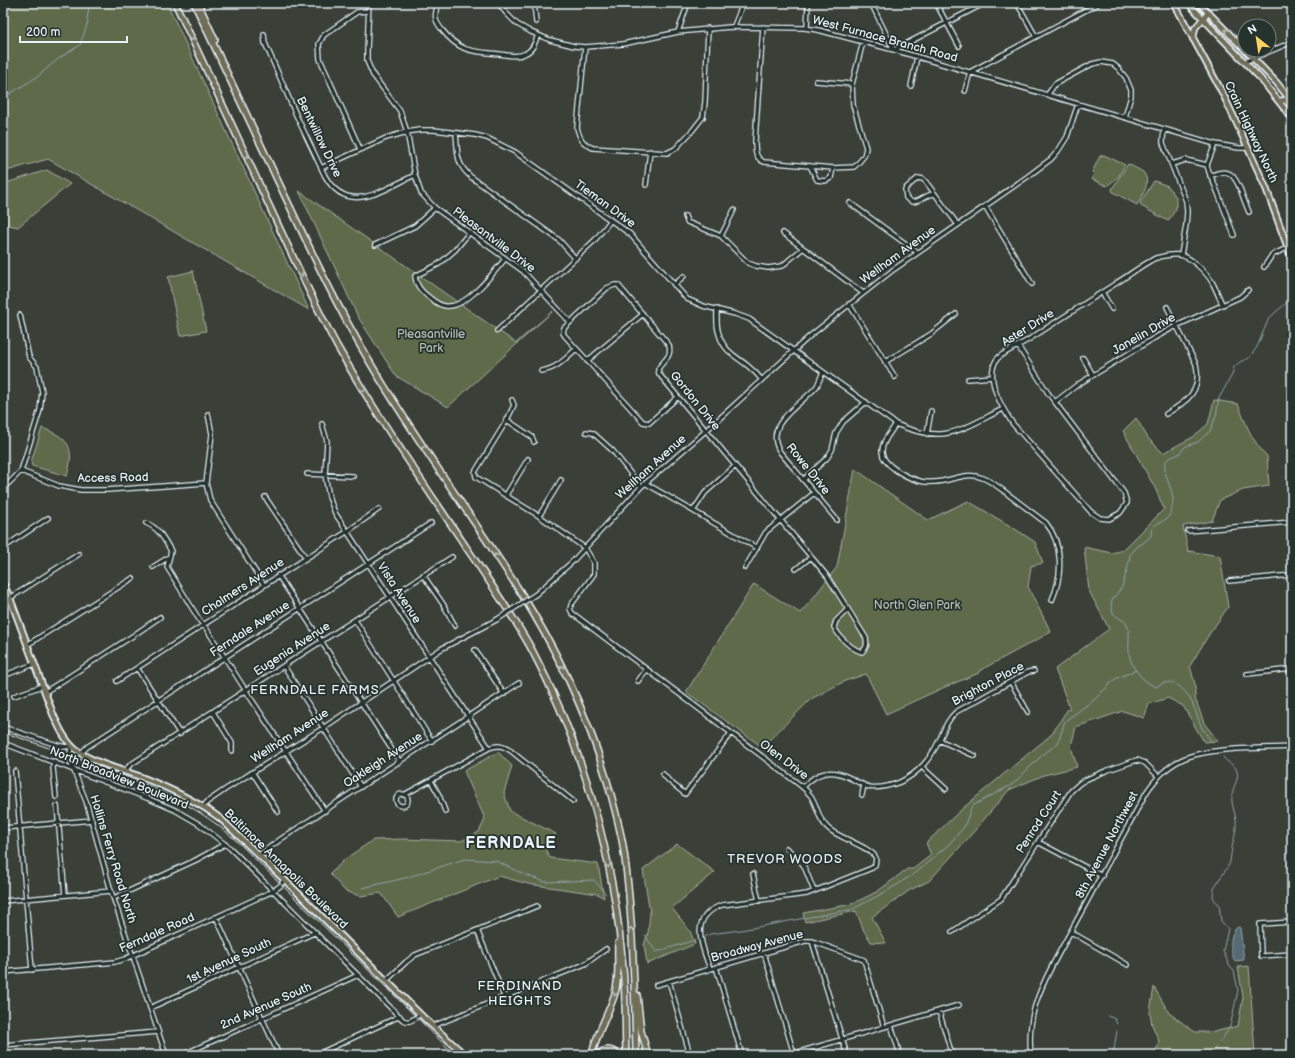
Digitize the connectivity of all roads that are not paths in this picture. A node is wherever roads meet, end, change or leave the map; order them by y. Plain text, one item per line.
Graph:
1 (176, 3) edge
2 (194, 3) edge
3 (198, 3) edge
4 (369, 3) edge
5 (438, 3) edge
6 (498, 3) edge
7 (534, 3) edge
8 (688, 3) edge
9 (743, 3) edge
10 (808, 3) edge
11 (871, 3) edge
12 (936, 3) edge
13 (985, 3) edge
14 (1017, 3) edge
15 (1098, 3) edge
16 (1174, 3) edge
17 (1188, 3) edge
18 (1199, 3) edge
19 (368, 11) junction
20 (1208, 13) junction
21 (1203, 19) junction
22 (536, 22) dead end
23 (947, 23) junction
24 (734, 26) junction
25 (763, 27) junction
26 (708, 28) junction
27 (807, 28) junction
28 (678, 32) junction
29 (264, 34) dead end
30 (538, 35) junction
31 (1036, 37) junction
32 (1194, 39) junction
33 (863, 42) junction
34 (1237, 42) edge
35 (1292, 42) edge
36 (959, 46) dead end
37 (585, 47) junction
38 (1277, 48) edge
39 (894, 50) junction
40 (917, 57) junction
41 (1254, 58) joint
42 (1244, 62) junction
43 (970, 72) junction
44 (1260, 78) junction
45 (816, 81) dead end
46 (852, 84) junction
47 (911, 86) dead end
48 (965, 90) dead end
49 (1285, 92) junction
50 (1048, 94) junction
51 (1279, 101) junction
52 (1292, 102) edge
53 (1078, 104) junction
54 (1292, 107) edge
55 (1125, 117) junction
56 (1292, 118) edge
57 (250, 119) junction
58 (1164, 130) junction
59 (407, 132) junction
60 (456, 133) junction
61 (1215, 144) junction
62 (1248, 148) junction
63 (360, 150) junction
64 (650, 152) junction
65 (1172, 164) junction
66 (1207, 165) junction
67 (810, 166) junction
68 (321, 168) junction
69 (834, 168) junction
70 (415, 175) junction
71 (1210, 176) junction
72 (646, 185) dead end
73 (935, 194) junction
74 (850, 203) dead end
75 (986, 206) junction
76 (435, 208) junction
77 (734, 210) dead end
78 (1249, 212) dead end
79 (686, 216) dead end
80 (611, 220) junction
81 (958, 225) junction
82 (469, 233) junction
83 (783, 233) dead end
84 (1234, 235) dead end
85 (721, 236) junction
86 (375, 245) dead end
87 (1287, 248) junction
88 (802, 249) junction
89 (917, 252) junction
90 (1181, 255) junction
91 (575, 258) junction
92 (505, 259) junction
93 (1292, 259) edge
94 (1264, 267) dead end
95 (684, 276) dead end
96 (1032, 284) dead end
97 (674, 285) junction
98 (542, 290) junction
99 (1248, 290) dead end
100 (1102, 292) junction
101 (862, 293) junction
102 (849, 304) junction
103 (1222, 304) junction
104 (1167, 307) dead end
105 (717, 309) junction
106 (1112, 309) dead end
107 (643, 314) junction
108 (956, 314) dead end
109 (20, 315) dead end
110 (570, 322) junction
111 (1176, 326) junction
112 (497, 331) dead end
113 (1018, 346) junction
114 (576, 349) junction
115 (794, 350) junction
116 (1083, 358) dead end
117 (587, 361) junction
118 (886, 362) junction
119 (542, 371) dead end
120 (823, 372) junction
121 (1093, 375) junction
122 (895, 377) dead end
123 (992, 377) junction
124 (968, 379) dead end
125 (762, 380) junction
126 (678, 397) junction
127 (512, 400) dead end
128 (866, 402) junction
129 (1054, 402) junction
130 (1003, 409) junction
131 (931, 411) dead end
132 (208, 414) dead end
133 (1166, 414) dead end
134 (506, 420) junction
135 (322, 424) dead end
136 (896, 424) junction
137 (706, 431) junction
138 (586, 432) dead end
139 (927, 434) junction
140 (534, 442) dead end
141 (528, 459) dead end
142 (735, 466) junction
143 (21, 470) junction
144 (306, 474) dead end
145 (325, 475) junction
146 (353, 476) dead end
147 (561, 480) dead end
148 (803, 480) junction
149 (206, 483) junction
150 (645, 483) junction
151 (3, 486) edge
152 (641, 487) junction
153 (814, 493) junction
154 (506, 495) junction
155 (265, 497) dead end
156 (379, 509) dead end
157 (693, 511) junction
158 (539, 516) junction
159 (48, 518) dead end
160 (780, 520) junction
161 (836, 520) dead end
162 (1292, 522) edge
163 (146, 523) dead end
164 (431, 523) dead end
165 (348, 531) junction
166 (1188, 531) dead end
167 (3, 548) edge
168 (585, 548) junction
169 (757, 548) junction
170 (79, 554) dead end
171 (169, 557) junction
172 (452, 557) dead end
173 (811, 557) junction
174 (306, 558) junction
175 (368, 564) junction
176 (153, 567) dead end
177 (745, 568) dead end
178 (796, 569) dead end
179 (278, 575) junction
180 (423, 575) junction
181 (1292, 575) edge
182 (133, 578) dead end
183 (1229, 581) dead end
184 (3, 583) edge
185 (264, 585) junction
186 (390, 597) junction
187 (10, 598) junction
188 (1052, 600) dead end
189 (300, 609) junction
190 (848, 609) junction
191 (160, 617) dead end
192 (355, 620) junction
193 (203, 625) junction
194 (456, 626) dead end
195 (321, 642) junction
196 (27, 645) junction
197 (474, 650) dead end
198 (429, 657) junction
199 (224, 658) junction
200 (34, 664) junction
201 (284, 666) junction
202 (137, 668) junction
203 (1292, 669) edge
204 (646, 670) junction
205 (1034, 671) dead end
206 (1247, 674) dead end
207 (3, 676) edge
208 (117, 681) dead end
209 (393, 681) junction
210 (638, 682) dead end
211 (1011, 682) junction
212 (519, 683) dead end
213 (42, 686) junction
214 (246, 691) junction
215 (45, 692) junction
216 (504, 694) junction
217 (14, 696) dead end
218 (158, 700) junction
219 (361, 702) junction
220 (213, 712) junction
221 (1028, 712) dead end
222 (468, 717) junction
223 (3, 727) edge
224 (322, 728) junction
225 (731, 733) junction
226 (180, 734) junction
227 (939, 740) junction
228 (432, 741) junction
229 (3, 743) edge
230 (71, 745) junction
231 (1292, 747) edge
232 (489, 748) junction
233 (232, 751) dead end
234 (286, 751) junction
235 (81, 753) junction
236 (975, 756) dead end
237 (54, 761) junction
238 (400, 762) junction
239 (922, 766) junction
240 (73, 769) junction
241 (15, 771) dead end
242 (125, 771) junction
243 (252, 772) junction
244 (664, 774) dead end
245 (1158, 776) junction
246 (431, 781) junction
247 (864, 785) junction
248 (361, 787) junction
249 (803, 787) junction
250 (946, 789) dead end
251 (404, 795) dead end
252 (862, 795) dead end
253 (56, 798) dead end
254 (573, 801) dead end
255 (57, 806) dead end
256 (203, 807) junction
257 (445, 810) dead end
258 (325, 811) junction
259 (278, 812) dead end
260 (92, 820) junction
261 (58, 824) junction
262 (20, 827) junction
263 (3, 828) edge
264 (1038, 842) junction
265 (225, 844) junction
266 (786, 848) dead end
267 (259, 855) junction
268 (753, 874) dead end
269 (1102, 876) junction
270 (284, 880) junction
271 (111, 891) junction
272 (273, 891) junction
273 (814, 891) junction
274 (65, 895) junction
275 (114, 898) junction
276 (26, 899) junction
277 (3, 901) edge
278 (759, 901) junction
279 (537, 906) dead end
280 (216, 917) junction
281 (1292, 922) edge
282 (619, 926) junction
283 (477, 930) junction
284 (316, 932) junction
285 (952, 932) dead end
286 (1071, 932) junction
287 (812, 941) junction
288 (606, 949) dead end
289 (764, 953) junction
290 (1292, 954) edge
291 (132, 956) junction
292 (1128, 965) dead end
293 (240, 968) junction
294 (716, 968) junction
295 (634, 969) junction
296 (710, 969) junction
297 (32, 970) junction
298 (3, 972) edge
299 (358, 974) junction
300 (386, 981) junction
301 (669, 982) junction
302 (656, 985) dead end
303 (504, 996) junction
304 (959, 1005) dead end
305 (150, 1008) junction
306 (939, 1011) junction
307 (420, 1014) junction
308 (400, 1016) junction
309 (262, 1018) junction
310 (891, 1025) junction
311 (432, 1026) junction
312 (884, 1027) junction
313 (158, 1032) junction
314 (842, 1040) junction
315 (3, 1045) edge
316 (794, 1054) edge
317 (166, 1055) edge
318 (182, 1055) edge
319 (279, 1055) edge
320 (316, 1055) edge
321 (465, 1055) edge
322 (592, 1055) edge
323 (597, 1055) edge
324 (618, 1055) edge
325 (626, 1055) edge
326 (636, 1055) edge
327 (648, 1055) edge
328 (690, 1055) edge
329 (742, 1055) edge
330 (789, 1055) edge
331 (847, 1055) edge
332 (900, 1055) edge
333 (952, 1055) edge
334 (1031, 1055) edge

1 -> 282 highway
2 - 57 highway
3 - 57 highway
4 - 19 street, Pleasantville Drive
5 - 30 street
6 - 30 street, West Furnace Branch Road
7 - 22 street
8 - 28 street
9 - 24 street
10 - 27 street
11 - 39 street
12 - 23 street
13 - 23 street
14 - 31 street
15 - 31 street
16 - 32 main road, Crain Highway North
17 - 21 main road
18 - 20 main road
19 - 59 street, Pleasantville Drive
19 - 63 street
20 - 21 main road
34 -> 20 main road
21 - 32 main road
21 - 42 main road
23 - 36 street
23 - 39 street
24 - 25 street, West Furnace Branch Road
24 - 26 street, West Furnace Branch Road
25 - 27 street, West Furnace Branch Road
25 - 67 street
26 - 28 street, West Furnace Branch Road
26 - 64 street
27 - 33 street, West Furnace Branch Road
28 - 37 street, West Furnace Branch Road
29 - 68 street, Bentwillow Drive
30 - 37 street, West Furnace Branch Road
31 - 43 street
32 - 62 main road, Crain Highway North
33 - 39 street, West Furnace Branch Road
33 - 46 street
35 - 38 street
37 - 64 street
39 - 40 street, West Furnace Branch Road
40 - 43 street, West Furnace Branch Road
40 - 47 street
41 - 42 street
41 - 49 main road
42 - 44 main road
43 - 48 street
43 - 50 street, West Furnace Branch Road
44 - 49 main road
44 - 51 main road
45 - 46 street
46 - 69 street
49 - 52 main road
50 - 53 street, West Furnace Branch Road
50 - 55 street
51 - 54 main road
51 - 56 main road
53 - 55 street, West Furnace Branch Road
53 - 75 street, Wellham Avenue
55 - 58 street, West Furnace Branch Road
295 -> 57 highway
58 - 61 street, West Furnace Branch Road
58 - 65 street
59 - 60 street, Tieman Drive
59 - 63 street, Tieman Drive
59 - 70 street, Pleasantville Drive
60 - 80 street, Tieman Drive
60 - 91 street
61 - 62 street, West Furnace Branch Road
61 - 66 street
62 - 87 main road, Crain Highway North
63 - 68 street, Tieman Drive
64 - 72 street
65 - 66 street
65 - 90 street
66 - 71 street
67 - 69 street
67 - 69 street
68 - 70 street, Bentwillow Drive
70 - 76 street, Pleasantville Drive
71 - 78 street
71 - 84 street
73 - 73 street
73 - 81 street
74 - 89 street
75 - 81 street, Wellham Avenue
75 - 96 street
76 - 82 street, Pleasantville Drive
76 - 86 street
77 - 85 street
79 - 85 street
80 - 91 street
80 - 97 street, Tieman Drive
81 - 89 street, Wellham Avenue
82 - 92 street, Pleasantville Drive
82 - 92 street
83 - 88 street
85 - 88 street
87 - 93 main road, Crain Highway North
87 - 94 street
88 - 101 street
89 - 101 street, Wellham Avenue
90 - 100 street, Aster Drive
90 - 103 street
91 - 98 street
92 - 98 street, Pleasantville Drive
95 - 97 street
97 - 105 street, Tieman Drive
98 - 110 street, Pleasantville Drive
98 - 112 street
99 - 103 street, Janelin Drive
100 - 106 street
100 - 113 street, Aster Drive
101 - 102 street, Wellham Avenue
102 - 115 street, Wellham Avenue
102 - 118 street
103 - 111 street, Janelin Drive
104 - 111 street
105 - 115 street, Tieman Drive
105 - 125 street
107 - 110 street, Gordon Drive
107 - 117 street
107 - 126 street, Gordon Drive
108 - 118 street
109 - 143 street
110 - 114 street
111 - 121 street, Janelin Drive
111 - 133 street
113 - 123 street, Aster Drive
113 - 129 street
114 - 117 street
114 - 119 street
115 - 120 street, Tieman Drive
115 - 125 street, Wellham Avenue
116 - 121 street
117 - 126 street
118 - 122 street
120 - 128 street, Tieman Drive
120 - 148 street, Rowe Drive
121 - 129 street, Janelin Drive
123 - 124 street
123 - 130 street
125 - 137 street, Wellham Avenue
126 - 137 street, Gordon Drive
127 - 134 street
128 - 136 street, Tieman Drive
128 - 148 street
129 - 130 street
130 - 139 street, Tieman Drive
131 - 139 street
132 - 149 street
134 - 140 street
134 - 154 street
135 - 145 street, Vista Avenue
136 - 139 street, Tieman Drive
136 - 188 street
137 - 142 street, Gordon Drive
137 - 150 street, Wellham Avenue
138 - 152 street
141 - 154 street
142 - 157 street
142 - 160 street, Gordon Drive
143 - 149 street, Access Road
143 - 151 street
144 - 145 street
145 - 146 street
145 - 165 street, Vista Avenue
147 - 158 street
148 - 153 street, Rowe Drive
149 - 185 street
150 - 152 street, Wellham Avenue
150 - 157 street
152 - 168 street, Wellham Avenue
153 - 160 street
153 - 161 street, Rowe Drive
154 - 158 street
155 - 174 street
156 - 165 street, Chalmers Avenue
157 - 169 street
158 - 168 street
159 - 167 street
160 - 169 street
160 - 173 street, Gordon Drive
162 - 166 street
163 - 171 street
164 - 175 street, Ferndale Avenue
165 - 174 street, Chalmers Avenue
165 - 175 street, Vista Avenue
168 - 198 street, Wellham Avenue, bridge
168 - 204 street, Olen Drive
169 - 177 street
170 - 187 street
171 - 176 street
171 - 193 street
172 - 180 street, Eugenia Avenue
173 - 178 street
173 - 190 street, Gordon Drive
174 - 179 street, Chalmers Avenue
175 - 186 street, Vista Avenue
175 - 189 street, Ferndale Avenue
179 - 185 street, Chalmers Avenue
179 - 189 street
180 - 186 street, Eugenia Avenue
180 - 194 street
181 - 183 street
182 - 196 street
184 - 187 main road, Baltimore Annapolis Boulevard
185 - 193 street, Chalmers Avenue
186 - 192 street, Eugenia Avenue
186 - 198 street, Vista Avenue
187 - 196 main road, Baltimore Annapolis Boulevard
189 - 195 street
189 - 199 street, Ferndale Avenue
190 - 190 street, Gordon Drive
191 - 215 street
192 - 195 street, Eugenia Avenue
192 - 209 street
193 - 199 street
193 - 202 street, Chalmers Avenue
195 - 201 street, Eugenia Avenue
195 - 219 street
196 - 200 main road, Baltimore Annapolis Boulevard
197 - 216 street
198 - 209 street, Wellham Avenue
198 - 222 street, Vista Avenue
199 - 214 street
199 - 218 street, Ferndale Avenue
200 - 207 street
200 - 213 main road, Baltimore Annapolis Boulevard
201 - 214 street, Eugenia Avenue
201 - 224 street
202 - 208 street, Chalmers Avenue
202 - 218 street
203 - 206 street
204 - 210 street
204 - 225 street, Olen Drive
205 - 211 street, Brighton Place
209 - 219 street, Wellham Avenue
209 - 228 street
211 - 221 street
211 - 227 street, Brighton Place
212 - 216 street, Oakleigh Avenue
213 - 215 main road, Baltimore Annapolis Boulevard
213 - 217 street
214 - 220 street, Eugenia Avenue
214 - 234 street
215 - 230 main road, Baltimore Annapolis Boulevard
216 - 222 street, Oakleigh Avenue
218 - 226 street
218 - 235 street, Ferndale Avenue
219 - 224 street, Wellham Avenue
219 - 238 street
220 - 226 street, Eugenia Avenue
220 - 233 street
222 - 228 street, Oakleigh Avenue
222 - 232 street, Vista Avenue
223 - 230 street
224 - 234 street, Wellham Avenue
224 - 248 street
225 - 244 street
225 - 249 street, Olen Drive
226 - 242 street, Eugenia Avenue
227 - 236 street
227 - 239 street, Brighton Place
228 - 238 street, Oakleigh Avenue
229 - 237 street, North Broadview Boulevard
230 - 235 main road, Baltimore Annapolis Boulevard
230 - 240 street, Hollins Ferry Road North
231 - 245 street, 8th Avenue Northwest
232 - 246 street
232 - 254 street
234 - 243 street, Wellham Avenue
234 - 258 street
235 - 242 main road, Baltimore Annapolis Boulevard
237 - 240 street, North Broadview Boulevard
237 - 253 street
238 - 248 street, Oakleigh Avenue
239 - 247 street, Brighton Place
239 - 250 street
240 - 260 street, Hollins Ferry Road North
240 - 265 street, North Broadview Boulevard
241 - 262 street
242 - 256 main road, Baltimore Annapolis Boulevard
243 - 256 street, Wellham Avenue
243 - 259 street
245 - 264 street, Penrod Court
245 - 269 street, 8th Avenue Northwest
246 - 251 street
246 - 257 street
247 - 249 street, Brighton Place
247 - 252 street
248 - 258 street, Oakleigh Avenue
249 - 273 street, Olen Drive
255 - 261 street
256 - 267 main road, Baltimore Annapolis Boulevard
258 - 267 street, Oakleigh Avenue
260 - 261 street
260 - 271 street, Hollins Ferry Road North
261 - 262 street
261 - 274 street
262 - 263 street
262 - 276 street
264 - 269 street
264 - 285 street, Penrod Court
265 - 272 street, North Broadview Boulevard
275 -> 265 street
266 - 273 street
267 - 270 main road, Baltimore Annapolis Boulevard
268 - 278 street
269 - 286 street, 8th Avenue Northwest
270 - 272 street, Ferndale Road
270 - 300 main road, Baltimore Annapolis Boulevard
271 - 274 street
271 - 275 street, Hollins Ferry Road North
272 - 280 street, Ferndale Road
272 - 284 street, North Broadview Boulevard
273 - 278 street, Olen Drive
274 - 276 street
275 - 291 street, Hollins Ferry Road North
276 - 277 street
276 - 297 street
278 - 296 street, Olen Drive
279 - 283 street
280 - 291 street, Ferndale Road
280 - 293 street
281 - 290 street
282 -> 322 highway
282 - 325 highway
283 - 300 street
283 - 303 street
284 - 293 street, 1st Avenue South
284 - 299 street, North Broadview Boulevard
286 - 292 street
286 - 334 street, 8th Avenue Northwest
287 - 289 street, Broadway Avenue
287 - 312 street, Broadway Avenue
287 - 314 street
288 - 303 street
289 - 294 street, Broadway Avenue
289 - 316 street
291 - 297 street, Ferndale Road
291 - 305 street, Hollins Ferry Road North
293 - 305 street, 1st Avenue South
293 - 309 street
294 - 296 street, Broadway Avenue
294 - 329 street
295 - 326 highway
295 - 327 highway
296 - 301 street, Broadway Avenue
297 - 298 street, Ferndale Road
299 - 308 street, North Broadview Boulevard
299 - 309 street, 2nd Avenue South
300 - 307 main road, Baltimore Annapolis Boulevard
301 - 302 street, Broadway Avenue
301 - 328 street
303 - 311 street
304 - 306 street
305 - 313 street, Hollins Ferry Road North
306 - 310 street
306 - 333 street
307 - 308 street
307 - 311 main road, Baltimore Annapolis Boulevard
308 - 320 street
309 - 318 street, 2nd Avenue South
309 - 319 street
310 - 312 street
310 - 332 street
311 - 321 main road, Baltimore Annapolis Boulevard
312 - 314 street
313 - 315 street
313 - 317 street, Hollins Ferry Road North
314 - 316 street
314 - 331 street
316 - 330 street
323 - 324 highway

